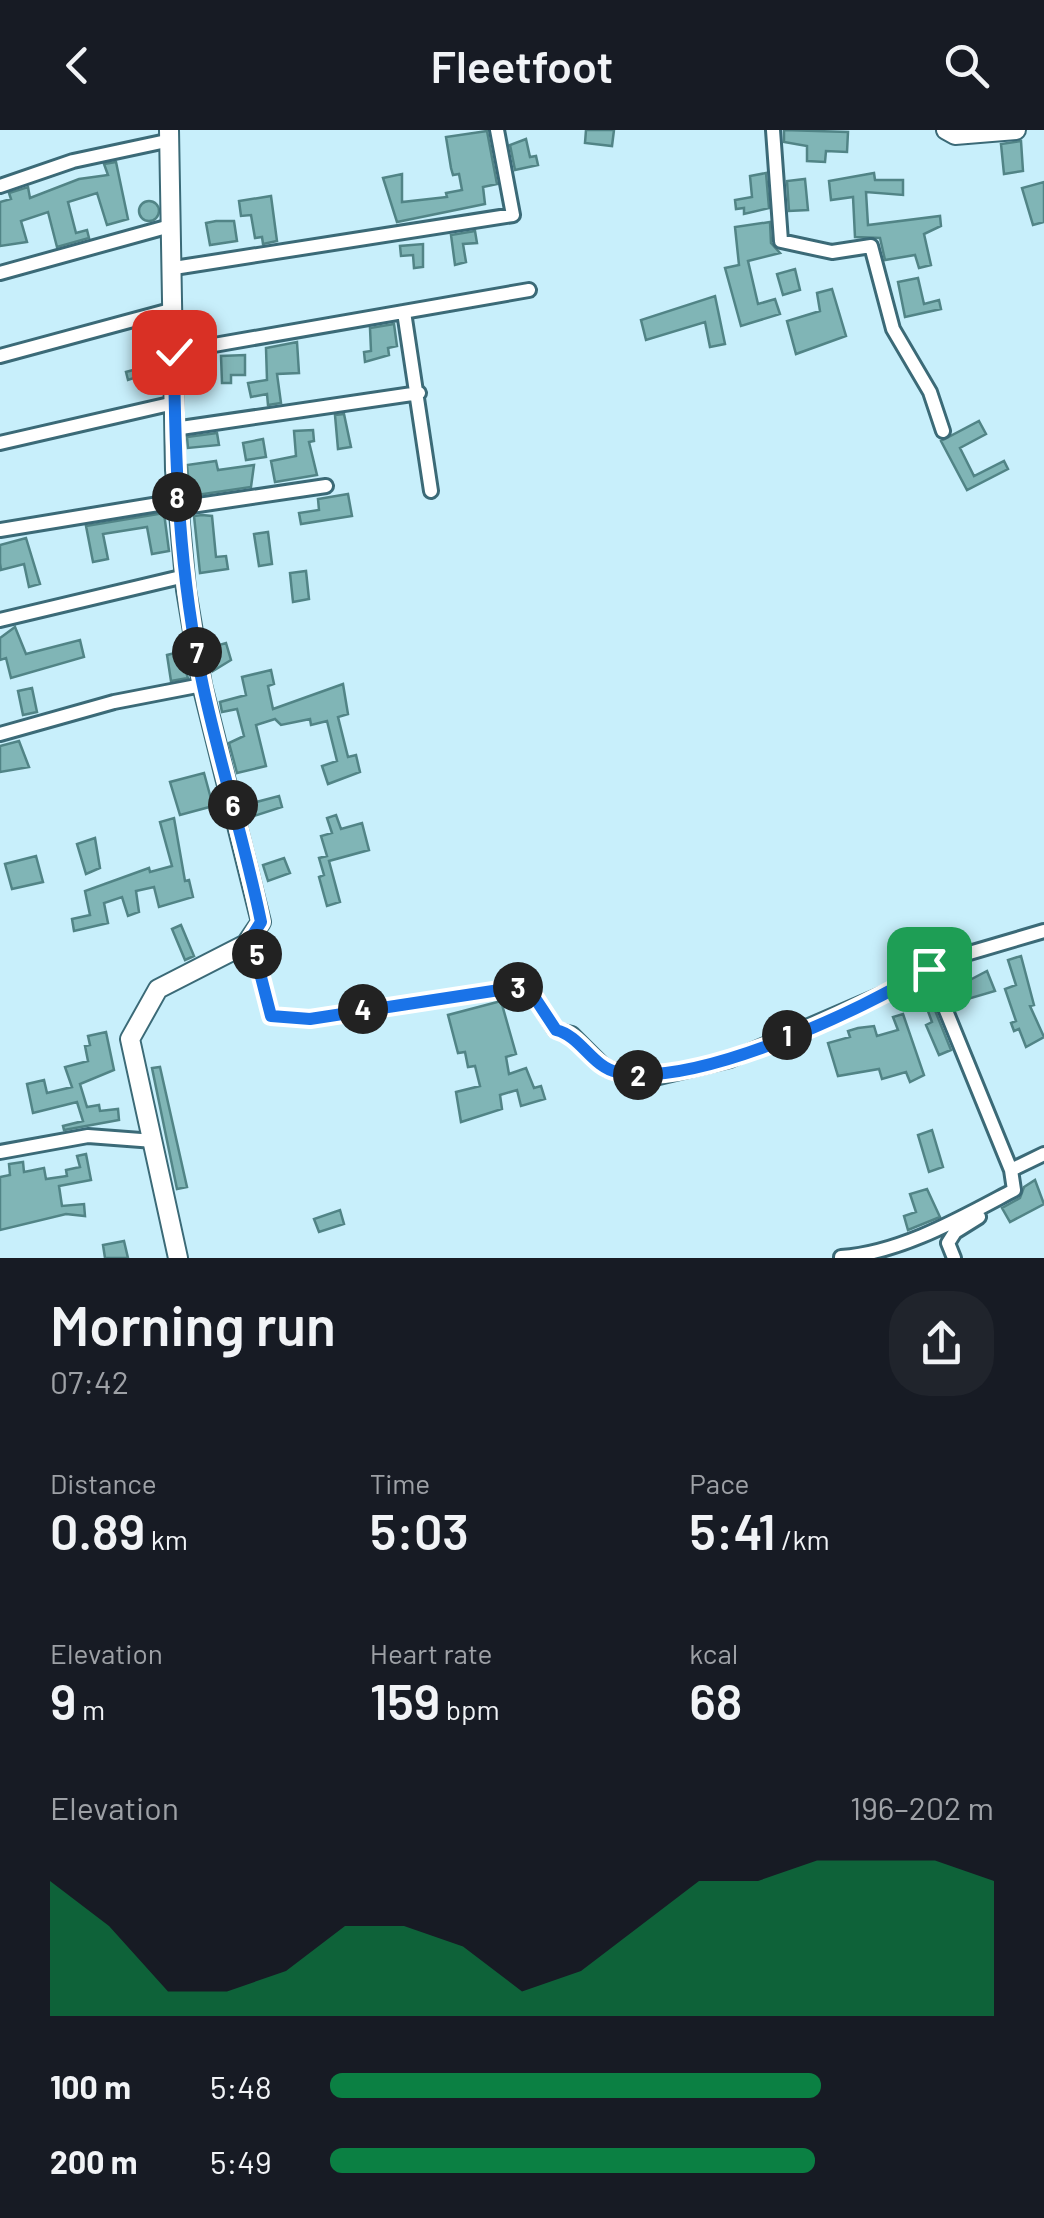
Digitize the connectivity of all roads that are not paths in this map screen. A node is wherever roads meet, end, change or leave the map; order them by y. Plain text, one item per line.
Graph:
1 (497, 130) edge
2 (774, 130) edge
3 (946, 130) edge
4 (1016, 130) edge
5 (170, 135) edge
6 (0, 186) edge
7 (170, 226) junction
8 (174, 268) junction
9 (0, 272) edge
10 (529, 290) dead end
11 (174, 309) junction
12 (404, 312) junction
13 (174, 352) junction
14 (0, 356) edge
15 (419, 394) junction
16 (174, 403) junction
17 (174, 429) junction
18 (943, 431) dead end
19 (0, 443) edge
20 (326, 486) dead end
21 (432, 491) dead end
22 (178, 504) junction
23 (0, 530) edge
24 (185, 576) junction
25 (0, 620) edge
26 (202, 685) junction
27 (0, 734) edge
28 (1044, 931) edge
29 (251, 938) junction
30 (929, 969) junction
31 (154, 1140) junction
32 (0, 1152) edge
33 (1044, 1154) edge
34 (1011, 1170) junction
35 (990, 1202) junction
36 (841, 1256) edge
37 (178, 1258) edge
38 (954, 1258) edge

1 - 8 street
2 - 18 street
3 - 4 street
5 - 6 street
5 - 7 street
7 - 8 street
7 - 9 street
8 - 11 street
10 - 12 street
11 - 13 street
11 - 14 street
12 - 13 street
12 - 15 street
13 - 16 street
15 - 17 street
15 - 21 street
16 - 17 street
16 - 19 street
17 - 22 street
20 - 22 street
22 - 23 street
22 - 24 street
24 - 25 street
24 - 26 street
26 - 27 street
26 - 29 street
28 - 30 street
29 - 30 street
29 - 31 street
30 - 34 street
31 - 32 street
31 - 37 street
33 - 34 street
34 - 35 street
35 - 36 street
35 - 38 street

